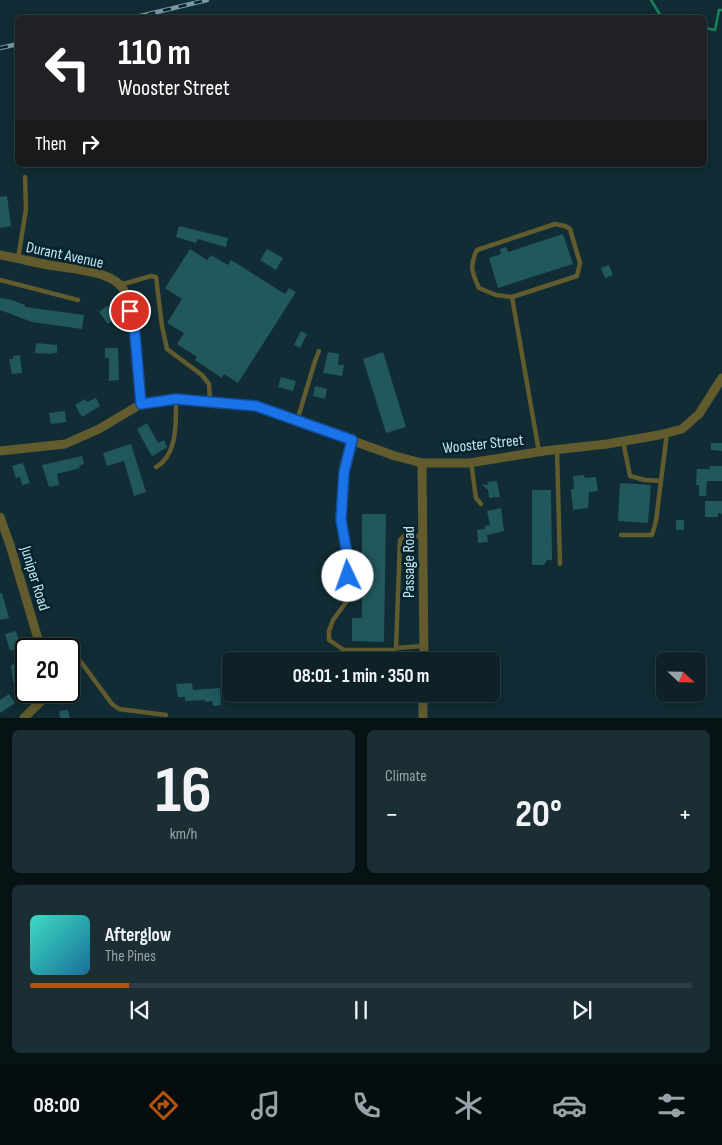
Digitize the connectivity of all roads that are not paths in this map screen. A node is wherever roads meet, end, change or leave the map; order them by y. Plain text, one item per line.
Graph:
1 (25, 177) dead end
2 (0, 255) edge
3 (18, 259) junction
4 (0, 280) edge
5 (120, 285) junction
6 (512, 297) junction
7 (78, 300) dead end
8 (320, 351) dead end
9 (722, 378) edge
10 (176, 399) junction
11 (210, 402) junction
12 (141, 404) junction
13 (297, 421) junction
14 (667, 433) junction
15 (352, 440) junction
16 (624, 441) junction
17 (556, 450) junction
18 (0, 451) edge
19 (539, 452) junction
20 (472, 462) junction
21 (422, 463) junction
22 (156, 467) dead end
23 (661, 481) junction
24 (481, 504) dead end
25 (0, 517) edge
26 (621, 535) dead end
27 (423, 536) junction
28 (560, 564) dead end
29 (38, 638) edge
30 (424, 646) junction
31 (396, 648) junction
32 (424, 652) edge
33 (80, 659) edge
34 (423, 702) edge
35 (39, 703) edge
36 (166, 715) dead end
37 (24, 718) edge
38 (423, 718) edge

1 - 3 lane
2 - 3 street, Durant Avenue
3 - 5 street, Durant Avenue
4 - 7 lane
5 - 11 lane
5 - 12 street, Durant Avenue
6 - 6 lane
6 - 19 lane
8 - 13 lane
9 - 14 street, Wooster Street
10 - 11 street, Wooster Street
10 - 12 street, Wooster Street
10 - 22 lane
11 - 13 street, Wooster Street
12 - 18 street, Wooster Street
13 - 15 street, Wooster Street
14 - 16 street, Wooster Street
14 - 23 lane
15 - 21 street, Wooster Street
15 - 31 lane
16 - 17 street, Wooster Street
16 - 23 lane
17 - 19 street, Wooster Street
17 - 28 lane
19 - 20 street, Wooster Street
20 - 21 street, Wooster Street
20 - 24 lane
21 - 27 street, Passage Road
23 - 26 lane
25 - 29 street, Juniper Road
27 - 30 street, Passage Road
27 - 31 lane
30 - 31 lane
30 - 32 street, Passage Road
33 - 36 lane
34 - 38 street
35 - 37 street

